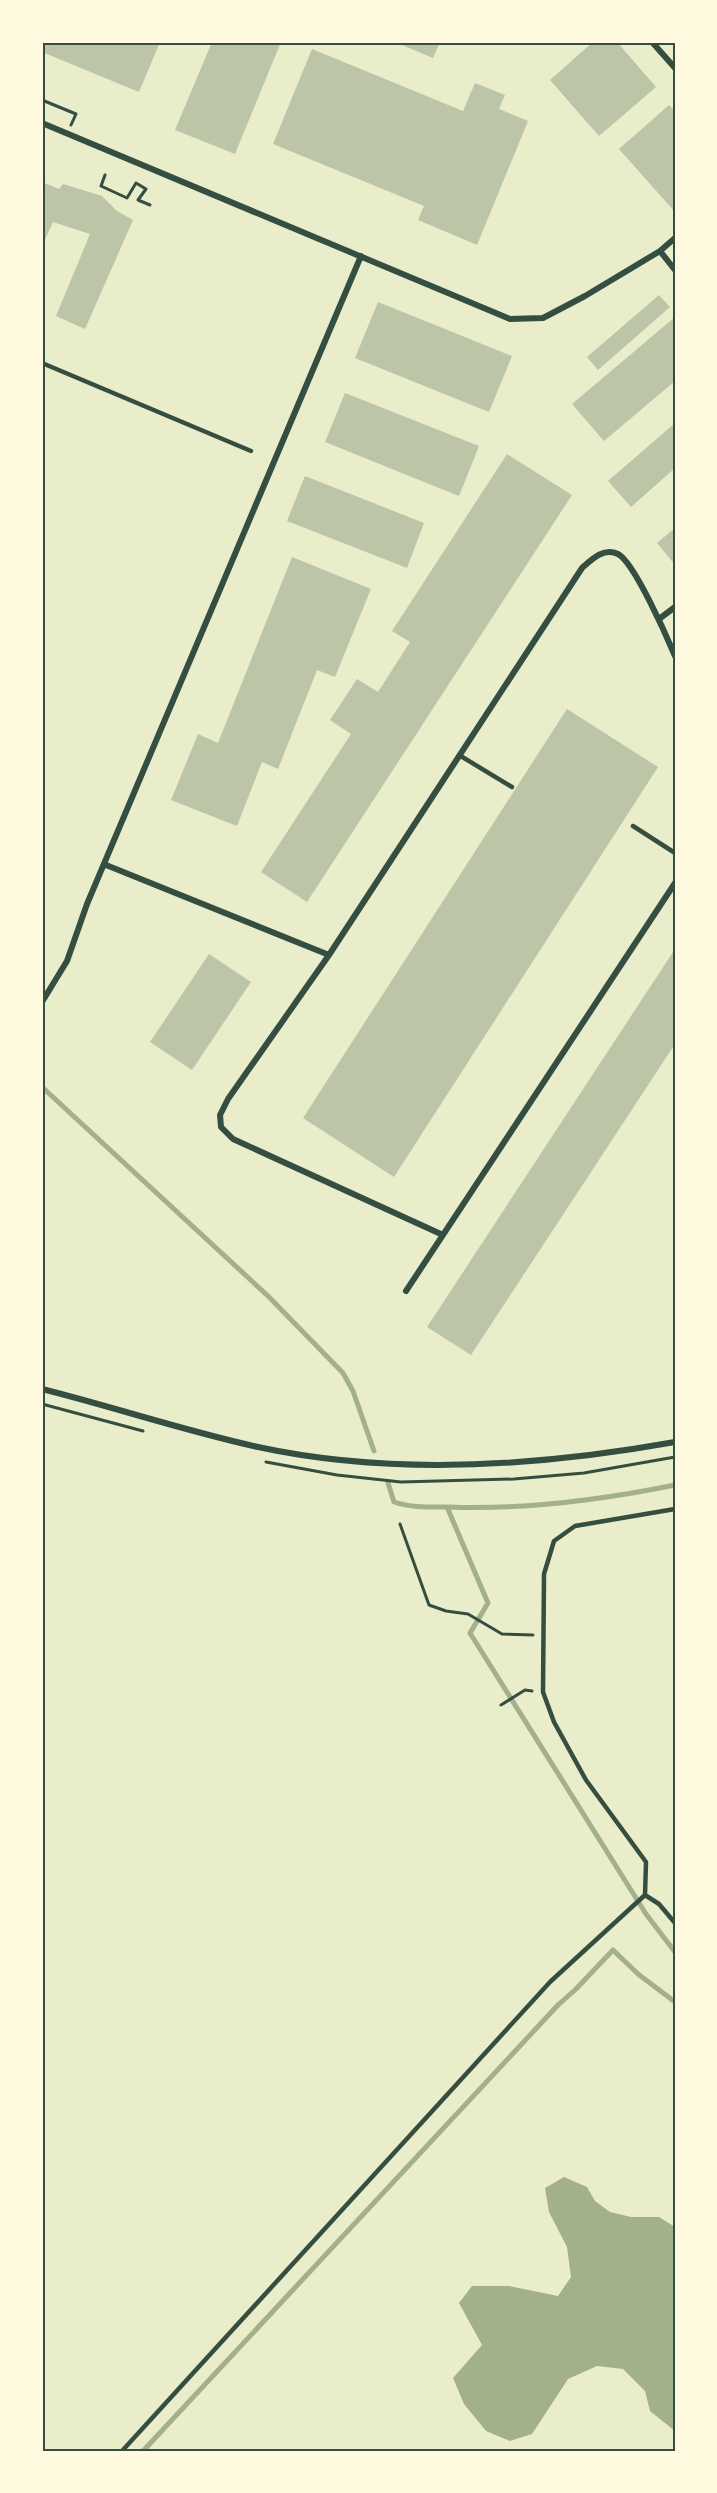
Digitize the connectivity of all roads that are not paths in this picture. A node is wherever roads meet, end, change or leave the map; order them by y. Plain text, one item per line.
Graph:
1 (652, 42) edge
2 (675, 68) edge
3 (42, 123) edge
4 (675, 238) edge
5 (660, 251) junction
6 (361, 256) junction
7 (675, 270) edge
8 (42, 363) edge
9 (250, 451) dead end
10 (675, 607) edge
11 (659, 620) junction
12 (675, 656) edge
13 (459, 755) junction
14 (512, 787) dead end
15 (633, 826) dead end
16 (675, 853) edge
17 (106, 865) junction
18 (675, 883) edge
19 (329, 955) junction
20 (42, 1002) edge
21 (443, 1235) junction
22 (406, 1291) dead end
23 (42, 1389) edge
24 (675, 1442) edge
25 (675, 1509) edge
26 (645, 1895) junction
27 (675, 1923) edge
28 (122, 2451) edge

1 - 2 street
3 - 6 street
4 - 5 street
5 - 6 street
5 - 7 street
6 - 17 street
8 - 9 lane
10 - 11 street
11 - 12 street
11 - 13 street
13 - 14 lane
13 - 19 street
15 - 16 lane
17 - 19 street
17 - 20 street
18 - 21 street
19 - 21 street
21 - 22 street
23 - 24 street
25 - 26 lane
26 - 27 lane
26 - 28 lane

